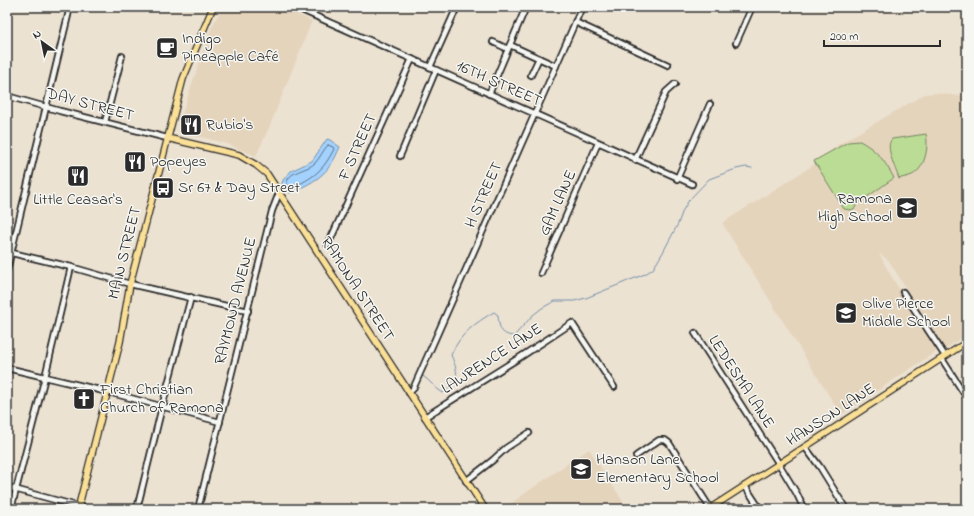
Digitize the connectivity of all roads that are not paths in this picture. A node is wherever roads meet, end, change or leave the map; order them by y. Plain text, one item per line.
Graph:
1 (70, 7) edge
2 (213, 7) edge
3 (295, 7) edge
4 (457, 7) edge
5 (526, 7) edge
6 (582, 7) edge
7 (752, 7) edge
8 (575, 22) junction
9 (493, 42) dead end
10 (736, 43) dead end
11 (509, 47) junction
12 (122, 56) dead end
13 (539, 58) junction
14 (412, 59) junction
15 (668, 65) dead end
16 (556, 66) junction
17 (430, 67) junction
18 (436, 70) junction
19 (531, 75) dead end
20 (675, 84) dead end
21 (489, 94) junction
22 (7, 96) edge
23 (710, 104) dead end
24 (45, 107) junction
25 (534, 114) junction
26 (105, 122) junction
27 (167, 138) junction
28 (598, 143) junction
29 (400, 156) dead end
30 (635, 160) junction
31 (677, 179) junction
32 (692, 184) dead end
33 (279, 193) junction
34 (328, 245) dead end
35 (12, 253) junction
36 (71, 267) junction
37 (7, 270) edge
38 (542, 273) dead end
39 (130, 284) junction
40 (903, 292) dead end
41 (191, 297) junction
42 (248, 311) junction
43 (695, 333) dead end
44 (967, 342) edge
45 (943, 358) junction
46 (7, 368) edge
47 (45, 377) junction
48 (614, 387) dead end
49 (108, 392) junction
50 (409, 393) junction
51 (967, 398) edge
52 (162, 407) junction
53 (425, 417) junction
54 (220, 422) junction
55 (529, 433) dead end
56 (805, 447) junction
57 (636, 456) dead end
58 (779, 464) junction
59 (466, 481) junction
60 (745, 486) junction
61 (7, 487) edge
62 (15, 489) junction
63 (78, 508) edge
64 (10, 509) edge
65 (88, 509) edge
66 (137, 509) edge
67 (198, 509) edge
68 (485, 509) edge
69 (710, 509) edge
70 (760, 509) edge
71 (804, 509) edge
72 (846, 509) edge

1 - 24 street
2 - 27 main road, MAIN STREET
3 - 14 street, 16TH STREET
4 - 17 street
5 - 11 street
6 - 8 street, H STREET
7 - 10 street
8 - 15 street
8 - 16 street, H STREET
9 - 11 street
11 - 13 street
11 - 21 street
12 - 26 street
13 - 16 street
13 - 19 street
14 - 17 street, 16TH STREET
14 - 34 street, F STREET
16 - 25 street, H STREET
17 - 18 street, 16TH STREET
18 - 21 street, 16TH STREET
18 - 29 street
20 - 30 street
21 - 25 street, 16TH STREET
22 - 24 street, DAY STREET
23 - 31 street
24 - 26 street, DAY STREET
24 - 35 street
25 - 28 street, 16TH STREET
25 - 50 street, H STREET
26 - 27 street, DAY STREET
27 - 33 main road, RAMONA STREET
27 - 39 main road, MAIN STREET
28 - 30 street, 16TH STREET
28 - 38 street, GAM LANE
30 - 31 street, 16TH STREET
31 - 32 street, 16TH STREET
33 - 42 street, RAYMOND AVENUE
33 - 50 main road, RAMONA STREET
35 - 36 street
35 - 37 street
36 - 39 street
36 - 47 street
39 - 41 street
39 - 49 main road, MAIN STREET
40 - 45 street
41 - 42 street
41 - 52 street
42 - 54 street, RAYMOND AVENUE
43 - 58 street, LEDESMA LANE
44 - 45 main road, HANSON LANE
45 - 51 street
45 - 56 main road, HANSON LANE
46 - 47 street
47 - 49 street
47 - 62 street
48 - 53 street, LAWRENCE LANE
49 - 52 street
49 - 63 main road, MAIN STREET
50 - 53 main road, RAMONA STREET
52 - 54 street
52 - 66 street
53 - 59 main road, RAMONA STREET
54 - 67 street, RAYMOND AVENUE
55 - 59 street
56 - 58 main road, HANSON LANE
56 - 72 street
57 - 69 street
58 - 60 main road, HANSON LANE
58 - 71 street, LEDESMA LANE
59 - 68 main road, RAMONA STREET
60 - 69 main road, HANSON LANE
60 - 70 street
61 - 62 street
62 - 63 street
62 - 64 street
63 - 65 street

